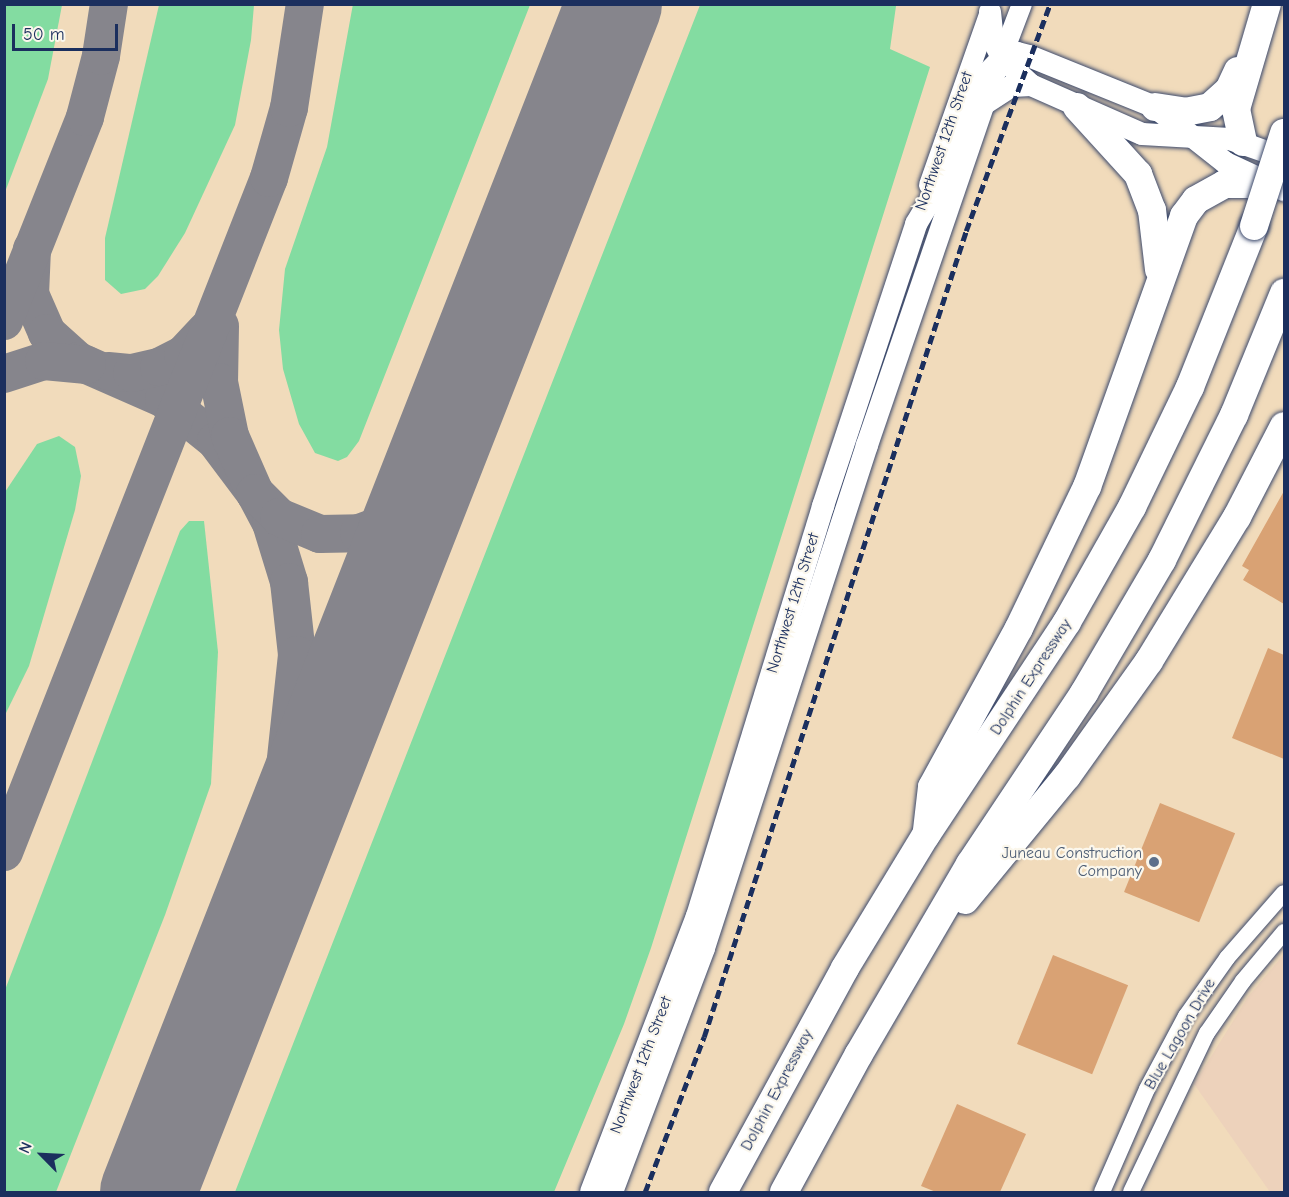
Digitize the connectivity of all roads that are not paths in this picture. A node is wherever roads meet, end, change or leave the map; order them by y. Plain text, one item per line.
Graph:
1 (1022, 4) edge
2 (1267, 4) edge
3 (991, 8) edge
4 (1253, 54) junction
5 (1002, 58) junction
6 (1031, 86) junction
7 (984, 104) junction
8 (1077, 107) junction
9 (1155, 107) junction
10 (1284, 133) edge
11 (1192, 136) junction
12 (1243, 142) junction
13 (1284, 158) edge
14 (1278, 187) edge
15 (916, 224) junction
16 (1159, 292) junction
17 (1284, 294) edge
18 (1284, 426) edge
19 (926, 835) junction
20 (1284, 893) edge
21 (1284, 932) edge
22 (909, 969) junction
23 (591, 1192) edge
24 (612, 1192) edge
25 (723, 1192) edge
26 (784, 1192) edge
27 (1102, 1192) edge
28 (1131, 1192) edge

1 - 5 street, Northwest 12th Street
2 - 4 highway
3 - 5 main road
3 - 15 street, Northwest 12th Street
4 - 9 highway
4 - 12 highway
5 - 6 main road
5 - 7 street, Northwest 12th Street
5 - 9 main road
5 - 15 main road
6 - 7 main road
6 - 8 main road
7 - 24 main road, Northwest 12th Street
8 - 11 main road
8 - 16 highway
9 - 11 main road
10 - 19 highway, Dolphin Expressway, bridge
11 - 12 main road
11 - 14 main road
12 - 13 main road
14 - 16 highway
15 - 23 main road, Northwest 12th Street
16 - 19 highway
17 - 22 highway
18 - 22 highway
19 - 25 highway, Dolphin Expressway
20 - 27 street, Blue Lagoon Drive
21 - 28 street, Blue Lagoon Drive
22 - 26 highway

